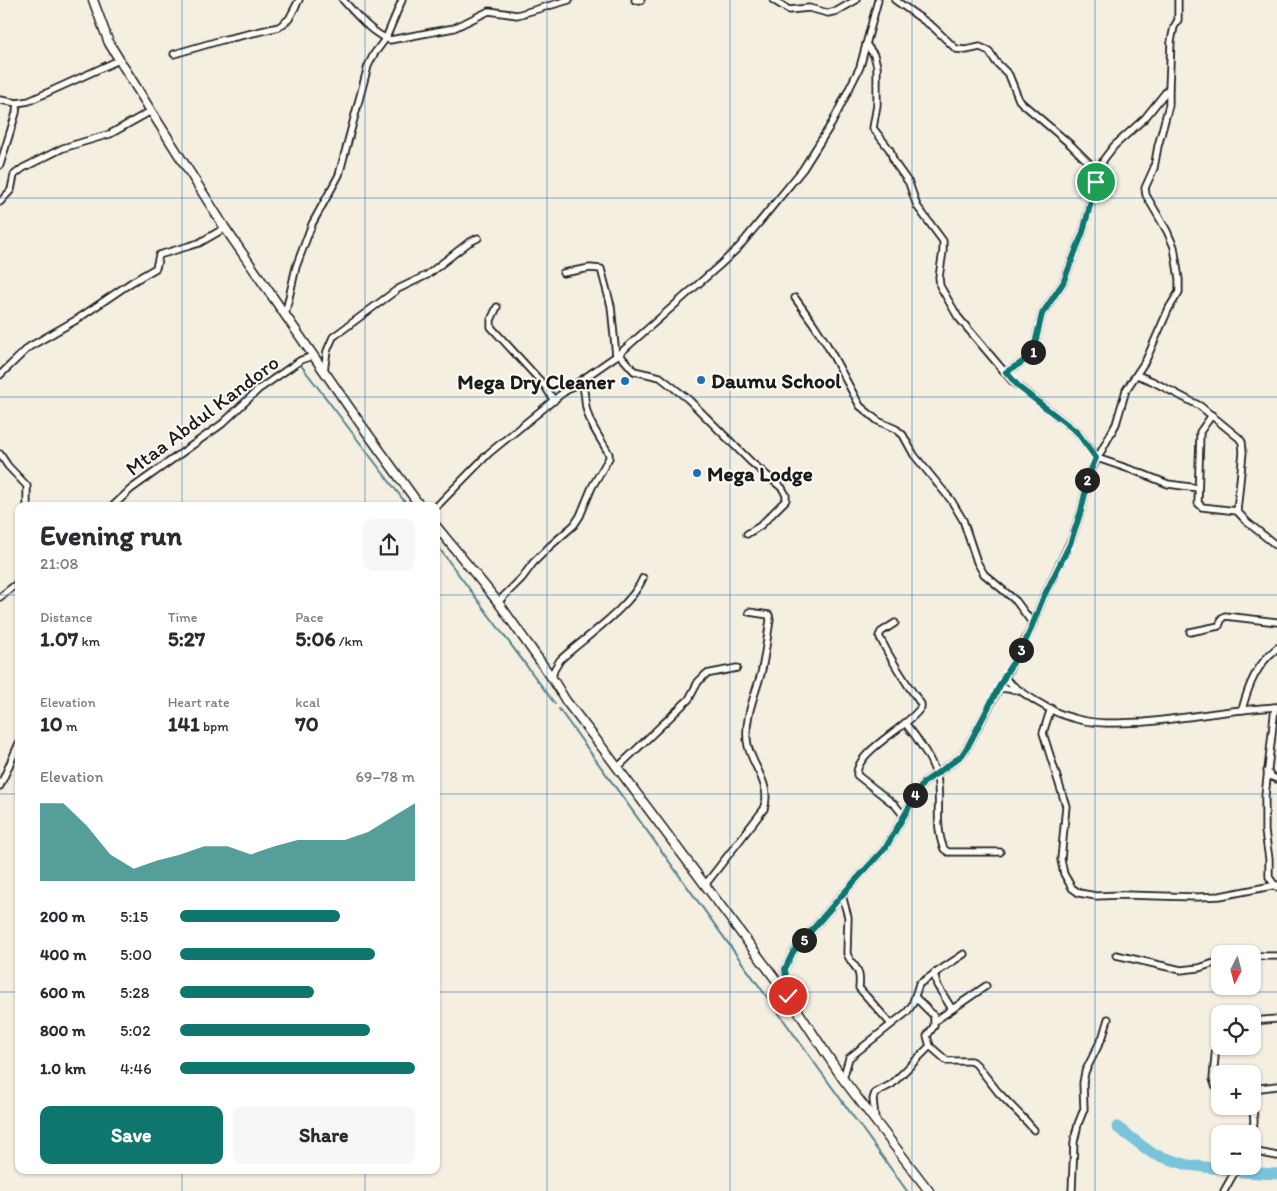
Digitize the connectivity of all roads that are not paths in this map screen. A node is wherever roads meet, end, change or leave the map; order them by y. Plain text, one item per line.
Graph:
1 (93, 0) edge
2 (299, 0) edge
3 (343, 0) edge
4 (402, 0) edge
5 (569, 0) edge
6 (635, 0) edge
7 (641, 0) edge
8 (774, 0) edge
9 (856, 0) edge
10 (878, 0) edge
11 (895, 0) edge
12 (1178, 0) edge
13 (386, 38) junction
14 (866, 44) junction
15 (174, 54) dead end
16 (120, 60) junction
17 (1169, 88) junction
18 (0, 100) edge
19 (17, 103) junction
20 (151, 112) junction
21 (0, 165) edge
22 (1096, 182) junction
23 (0, 202) edge
24 (225, 228) junction
25 (478, 238) dead end
26 (563, 272) dead end
27 (795, 298) dead end
28 (497, 307) dead end
29 (286, 315) junction
30 (618, 355) junction
31 (313, 356) junction
32 (324, 371) junction
33 (1006, 372) junction
34 (0, 375) edge
35 (1137, 375) junction
36 (580, 381) junction
37 (554, 401) junction
38 (1212, 415) junction
39 (0, 454) edge
40 (1096, 458) junction
41 (1198, 488) junction
42 (28, 502) edge
43 (118, 502) edge
44 (417, 502) edge
45 (440, 503) edge
46 (1237, 511) junction
47 (440, 531) edge
48 (747, 534) dead end
49 (1277, 546) edge
50 (643, 578) dead end
51 (15, 585) edge
52 (0, 597) edge
53 (498, 602) junction
54 (750, 612) dead end
55 (1277, 622) edge
56 (894, 624) dead end
57 (1033, 624) junction
58 (1190, 632) dead end
59 (1277, 648) edge
60 (737, 668) dead end
61 (552, 678) junction
62 (1004, 678) junction
63 (1000, 688) junction
64 (1017, 690) junction
65 (1276, 707) edge
66 (1051, 708) junction
67 (1242, 710) junction
68 (905, 723) junction
69 (15, 752) edge
70 (618, 768) junction
71 (1267, 771) junction
72 (936, 773) junction
73 (1277, 778) edge
74 (0, 786) edge
75 (904, 816) junction
76 (1000, 852) dead end
77 (704, 885) junction
78 (1276, 887) edge
79 (842, 895) junction
80 (964, 954) dead end
81 (1116, 955) dead end
82 (1261, 956) edge
83 (1277, 956) edge
84 (1211, 964) edge
85 (934, 973) junction
86 (986, 986) dead end
87 (788, 996) junction
88 (915, 997) junction
89 (952, 1008) junction
90 (1108, 1019) dead end
91 (1277, 1019) edge
92 (1261, 1020) edge
93 (935, 1021) junction
94 (891, 1024) junction
95 (930, 1046) junction
96 (843, 1079) junction
97 (1277, 1086) edge
98 (1261, 1088) edge
99 (875, 1118) junction
100 (1034, 1130) dead end
101 (1261, 1153) edge
102 (1277, 1156) edge
103 (1233, 1175) edge
104 (929, 1191) edge
105 (1072, 1191) edge
106 (1224, 1191) edge

1 - 16 main road
2 - 15 street
3 - 13 street
4 - 13 street
5 - 13 street
6 - 7 street
8 - 9 street
10 - 14 street
11 - 22 street
12 - 17 street
13 - 29 street
14 - 30 street
14 - 33 street
16 - 19 street
16 - 20 main road
17 - 22 street
17 - 35 street
18 - 19 street
19 - 21 street
20 - 23 street
20 - 24 main road
22 - 33 street
24 - 29 main road
24 - 34 street
25 - 32 street
26 - 30 street
27 - 57 street
28 - 37 street
29 - 31 main road
30 - 36 street
30 - 48 street
31 - 32 main road
31 - 43 street, Mtaa Abdul Kandoro
32 - 44 main road
33 - 40 street
35 - 38 street
35 - 40 street
36 - 37 street
36 - 53 street
37 - 45 street
38 - 41 street
38 - 46 street
39 - 42 street
40 - 41 street
40 - 57 street
41 - 46 street
46 - 49 street
47 - 53 main road
50 - 61 street
51 - 52 street
53 - 61 main road
54 - 77 street
55 - 58 street
56 - 68 street
57 - 62 street
59 - 67 street
60 - 70 street
61 - 70 main road
62 - 63 street
62 - 64 street
63 - 64 street
63 - 72 street
64 - 66 street
65 - 67 street
65 - 71 street
66 - 67 street
66 - 78 street
68 - 72 street
68 - 75 street
69 - 74 street
70 - 77 main road
71 - 73 street
71 - 78 street
72 - 75 street
72 - 76 street
75 - 79 street
77 - 87 main road
79 - 87 street
79 - 94 street
80 - 85 street
81 - 84 street
82 - 83 street
85 - 88 street
85 - 89 street
86 - 89 street
87 - 96 main road
88 - 93 street
88 - 94 street
89 - 93 street
90 - 105 street
91 - 92 street
93 - 95 street
94 - 96 street
95 - 99 street
95 - 100 street
96 - 99 main road
97 - 98 street
99 - 104 main road
101 - 102 street
103 - 106 street

